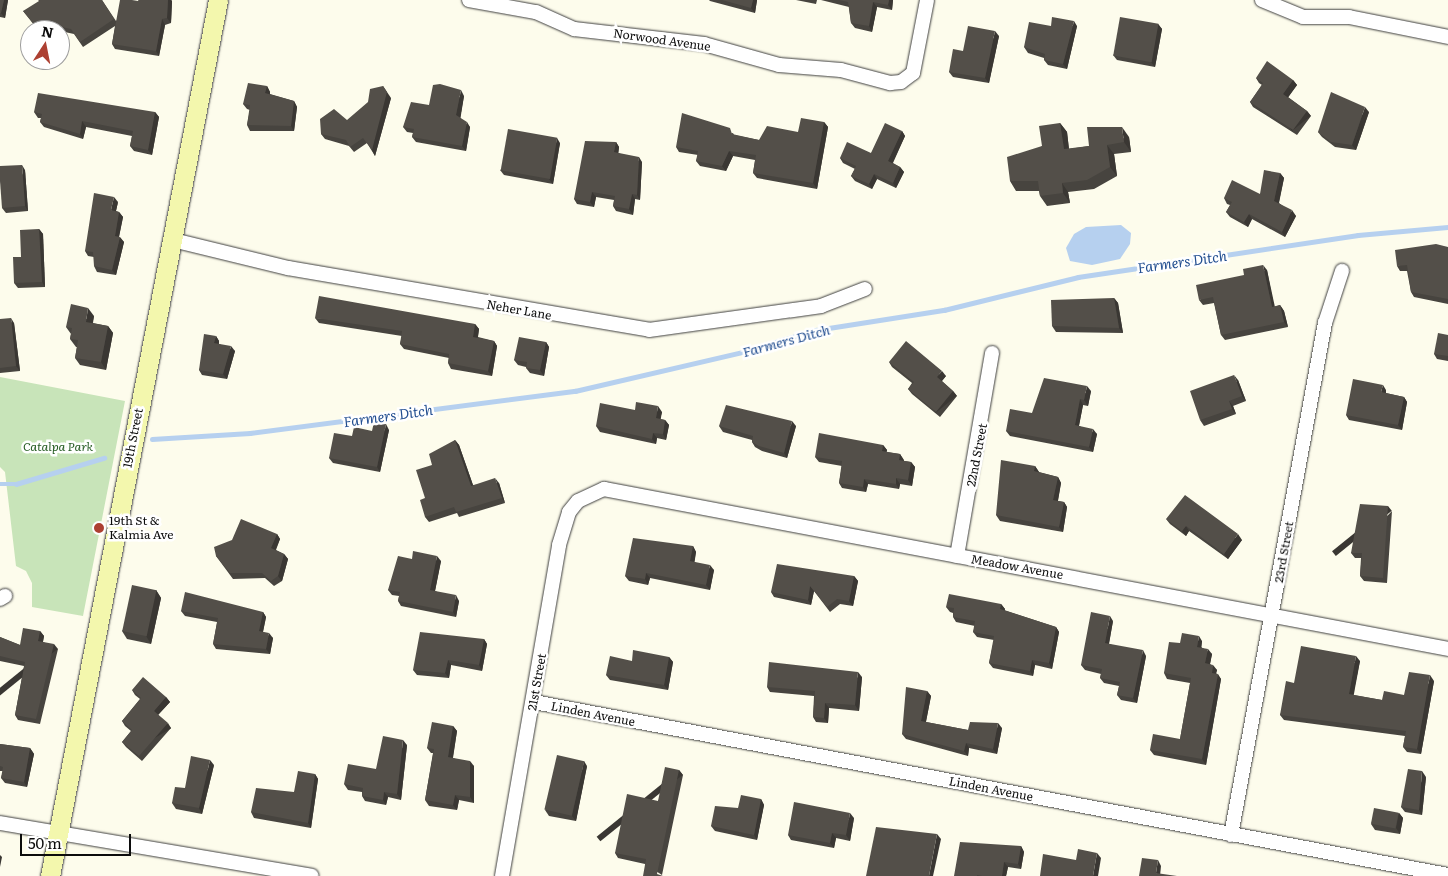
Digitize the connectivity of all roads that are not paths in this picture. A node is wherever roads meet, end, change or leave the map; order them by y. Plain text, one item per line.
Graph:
1 (218, 0) edge
2 (469, 0) edge
3 (927, 0) edge
4 (1262, 0) edge
5 (1448, 37) edge
6 (173, 240) junction
7 (1342, 271) dead end
8 (866, 289) dead end
9 (992, 353) dead end
10 (586, 495) joint
11 (957, 556) junction
12 (1272, 616) junction
13 (1448, 649) edge
14 (534, 702) junction
15 (0, 822) edge
16 (59, 832) junction
17 (1230, 835) junction
18 (50, 876) edge
19 (312, 876) edge
20 (502, 876) edge
21 (1448, 876) edge

1 - 6 street, 19th Street
2 - 3 street, Norwood Avenue
4 - 5 street
6 - 8 street, Neher Lane
6 - 16 street, 19th Street
7 - 12 street, 23rd Street
9 - 11 street, 22nd Street
10 - 11 street, Meadow Avenue
10 - 14 street, 21st Street
11 - 12 street, Meadow Avenue
12 - 13 street, Meadow Avenue
12 - 17 street, 23rd Street
14 - 17 street, Linden Avenue
14 - 20 street, 21st Street
15 - 16 street
16 - 18 street, 19th Street
16 - 19 street
17 - 21 street, Linden Avenue

